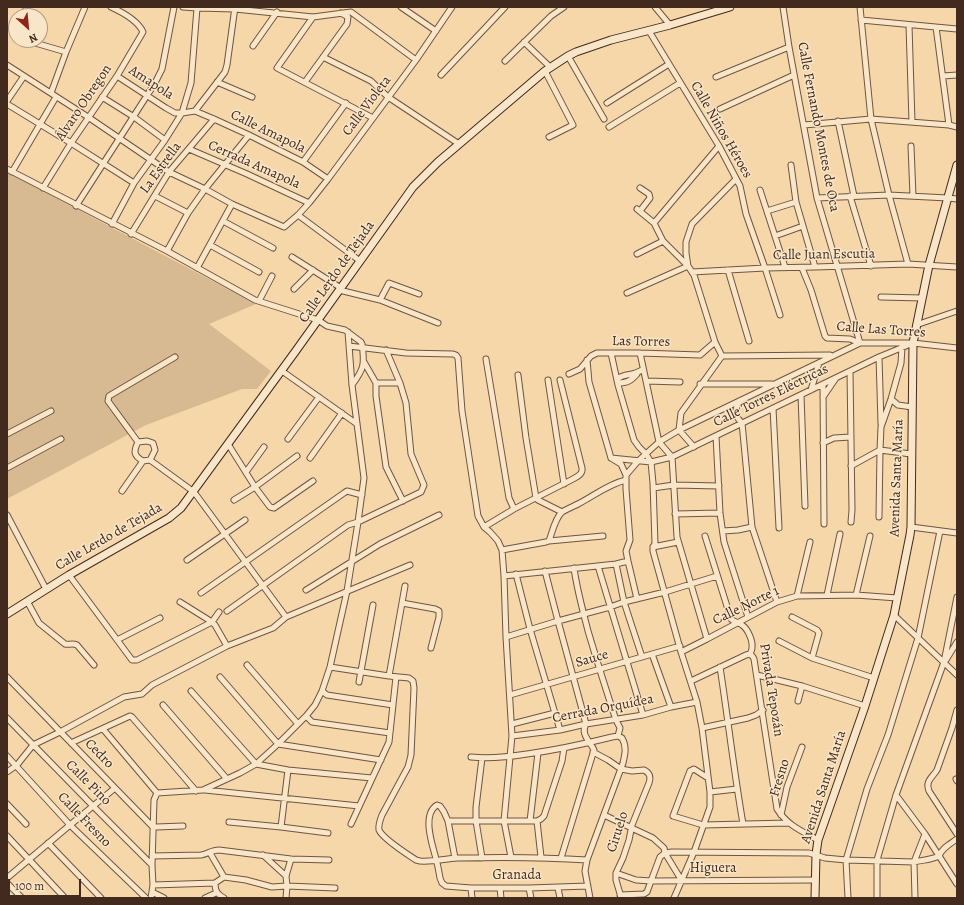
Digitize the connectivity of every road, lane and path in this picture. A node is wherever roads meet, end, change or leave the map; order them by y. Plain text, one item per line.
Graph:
1 (85, 7) edge
2 (111, 7) edge
3 (174, 7) edge
4 (183, 7) edge
5 (345, 7) edge
6 (401, 7) edge
7 (452, 7) edge
8 (505, 7) edge
9 (564, 7) edge
10 (655, 7) edge
11 (730, 7) edge
12 (783, 7) edge
13 (860, 7) edge
14 (190, 8) edge
15 (198, 8) junction
16 (235, 8) edge
17 (124, 10) edge
18 (277, 12) junction
19 (341, 13) junction
20 (313, 17) junction
21 (861, 20) junction
22 (670, 25) junction
23 (909, 25) junction
24 (936, 27) junction
25 (957, 29) edge
26 (436, 31) junction
27 (649, 31) junction
28 (524, 42) junction
29 (254, 46) dead end
30 (48, 47) edge
31 (789, 47) junction
32 (66, 52) junction
33 (568, 56) junction
34 (323, 57) junction
35 (416, 60) junction
36 (505, 61) dead end
37 (669, 64) junction
38 (7, 65) edge
39 (548, 69) junction
40 (441, 75) dead end
41 (794, 75) junction
42 (957, 75) edge
43 (24, 76) junction
44 (117, 76) junction
45 (943, 76) junction
46 (716, 77) dead end
47 (217, 82) junction
48 (305, 82) junction
49 (680, 82) junction
50 (51, 93) junction
51 (147, 96) junction
52 (56, 97) junction
53 (102, 97) junction
54 (388, 97) junction
55 (252, 98) dead end
56 (607, 102) dead end
57 (7, 103) edge
58 (346, 103) junction
59 (720, 109) dead end
60 (195, 111) junction
61 (182, 113) junction
62 (88, 117) junction
63 (134, 117) junction
64 (373, 118) junction
65 (214, 119) junction
66 (604, 119) dead end
67 (871, 119) junction
68 (838, 121) junction
69 (912, 122) junction
70 (40, 124) junction
71 (804, 125) junction
72 (949, 125) junction
73 (609, 127) dead end
74 (957, 127) edge
75 (249, 135) junction
76 (549, 137) dead end
77 (120, 138) junction
78 (165, 140) junction
79 (71, 143) junction
80 (459, 144) junction
81 (719, 146) junction
82 (911, 146) dead end
83 (189, 149) junction
84 (151, 160) junction
85 (303, 162) junction
86 (104, 164) junction
87 (225, 164) junction
88 (791, 165) dead end
89 (957, 165) edge
90 (9, 170) edge
91 (169, 172) junction
92 (328, 179) junction
93 (736, 179) junction
94 (134, 183) junction
95 (43, 188) junction
96 (640, 188) dead end
97 (205, 189) junction
98 (760, 190) dead end
99 (890, 195) junction
100 (155, 196) junction
101 (852, 196) junction
102 (913, 196) junction
103 (817, 198) junction
104 (948, 198) junction
105 (957, 199) edge
106 (796, 202) junction
107 (309, 203) junction
108 (232, 204) junction
109 (76, 206) junction
110 (767, 211) junction
111 (188, 213) junction
112 (298, 215) junction
113 (224, 221) junction
114 (654, 223) junction
115 (112, 224) junction
116 (803, 226) junction
117 (132, 234) junction
118 (775, 236) junction
119 (663, 241) junction
120 (210, 245) junction
121 (273, 248) dead end
122 (167, 252) junction
123 (637, 254) dead end
124 (292, 256) dead end
125 (360, 261) junction
126 (908, 264) junction
127 (929, 265) junction
128 (688, 266) junction
129 (871, 266) junction
130 (815, 267) junction
131 (838, 267) junction
132 (197, 268) junction
133 (765, 268) junction
134 (785, 268) junction
135 (802, 268) junction
136 (957, 268) edge
137 (313, 270) junction
138 (728, 270) junction
139 (259, 272) dead end
140 (692, 272) junction
141 (272, 276) dead end
142 (294, 289) dead end
143 (340, 289) junction
144 (627, 293) dead end
145 (419, 294) dead end
146 (881, 297) dead end
147 (922, 298) junction
148 (380, 300) junction
149 (259, 301) junction
150 (957, 311) edge
151 (780, 315) dead end
152 (318, 320) junction
153 (438, 324) dead end
154 (916, 325) junction
155 (348, 332) junction
156 (749, 341) dead end
157 (715, 342) junction
158 (860, 343) junction
159 (913, 343) junction
160 (349, 346) junction
161 (902, 347) junction
162 (363, 348) junction
163 (957, 348) edge
164 (386, 350) junction
165 (611, 353) junction
166 (640, 353) junction
167 (722, 356) junction
168 (833, 356) junction
169 (175, 357) dead end
170 (879, 357) junction
171 (486, 359) dead end
172 (587, 360) junction
173 (364, 362) junction
174 (819, 362) junction
175 (282, 371) junction
176 (641, 371) junction
177 (850, 371) junction
178 (569, 374) dead end
179 (518, 375) dead end
180 (837, 378) junction
181 (548, 380) dead end
182 (560, 380) dead end
183 (617, 381) junction
184 (646, 381) junction
185 (680, 382) dead end
186 (376, 383) junction
187 (400, 383) junction
188 (700, 384) junction
189 (775, 384) junction
190 (823, 384) junction
191 (352, 385) junction
192 (811, 390) junction
193 (801, 395) junction
194 (319, 397) junction
195 (823, 397) junction
196 (891, 399) junction
197 (739, 401) junction
198 (912, 407) junction
199 (773, 408) junction
200 (51, 411) dead end
201 (342, 413) junction
202 (357, 424) junction
203 (742, 424) junction
204 (881, 427) junction
205 (679, 430) junction
206 (7, 434) edge
207 (716, 436) junction
208 (851, 437) junction
209 (61, 439) dead end
210 (288, 439) dead end
211 (138, 442) junction
212 (659, 442) junction
213 (824, 443) junction
214 (228, 444) junction
215 (264, 447) dead end
216 (694, 447) junction
217 (880, 450) junction
218 (646, 454) junction
219 (911, 454) junction
220 (296, 456) dead end
221 (672, 457) junction
222 (310, 458) dead end
223 (611, 458) junction
224 (150, 460) junction
225 (143, 461) junction
226 (638, 461) junction
227 (651, 462) junction
228 (852, 466) junction
229 (7, 468) edge
230 (246, 472) junction
231 (626, 477) junction
232 (313, 481) dead end
233 (564, 484) junction
234 (674, 485) junction
235 (719, 486) junction
236 (256, 487) junction
237 (653, 488) junction
238 (122, 491) dead end
239 (194, 492) junction
240 (362, 495) junction
241 (536, 498) junction
242 (234, 500) dead end
243 (404, 501) junction
244 (805, 506) dead end
245 (514, 509) junction
246 (562, 512) junction
247 (720, 513) junction
248 (675, 514) junction
249 (7, 515) edge
250 (438, 515) dead end
251 (879, 517) dead end
252 (245, 520) dead end
253 (358, 522) junction
254 (851, 522) dead end
255 (824, 524) dead end
256 (484, 527) junction
257 (752, 527) junction
258 (911, 527) junction
259 (779, 528) dead end
260 (723, 531) junction
261 (940, 531) junction
262 (225, 533) junction
263 (957, 533) edge
264 (840, 534) dead end
265 (603, 536) dead end
266 (705, 536) dead end
267 (870, 536) dead end
268 (549, 541) junction
269 (678, 542) junction
270 (810, 542) dead end
271 (653, 547) junction
272 (502, 550) junction
273 (187, 560) dead end
274 (353, 560) junction
275 (628, 561) junction
276 (246, 562) junction
277 (616, 564) junction
278 (410, 566) dead end
279 (598, 566) junction
280 (574, 568) junction
281 (545, 571) junction
282 (516, 574) junction
283 (69, 575) junction
284 (504, 576) junction
285 (717, 576) junction
286 (691, 584) junction
287 (263, 585) junction
288 (405, 586) dead end
289 (46, 589) junction
290 (306, 590) dead end
291 (347, 591) junction
292 (665, 592) junction
293 (201, 593) dead end
294 (856, 595) junction
295 (796, 596) junction
296 (827, 596) junction
297 (957, 597) edge
298 (897, 598) junction
299 (637, 600) junction
300 (27, 601) junction
301 (180, 602) dead end
302 (624, 602) junction
303 (777, 602) junction
304 (402, 603) junction
305 (373, 605) dead end
306 (610, 607) junction
307 (227, 611) dead end
308 (219, 612) dead end
309 (7, 614) edge
310 (584, 614) junction
311 (894, 615) junction
312 (286, 617) junction
313 (748, 617) junction
314 (792, 617) dead end
315 (160, 618) dead end
316 (558, 621) junction
317 (212, 622) junction
318 (737, 623) junction
319 (530, 629) junction
320 (506, 637) junction
321 (918, 638) junction
322 (707, 639) junction
323 (117, 640) junction
324 (779, 641) dead end
325 (957, 642) edge
326 (226, 646) junction
327 (431, 648) dead end
328 (680, 649) junction
329 (652, 654) junction
330 (750, 654) junction
331 (642, 657) junction
332 (812, 658) junction
333 (626, 661) junction
334 (944, 662) junction
335 (94, 665) dead end
336 (247, 665) dead end
337 (330, 667) junction
338 (720, 667) junction
339 (599, 669) junction
340 (361, 672) junction
341 (757, 675) junction
342 (957, 675) edge
343 (389, 676) junction
344 (573, 676) junction
345 (7, 677) edge
346 (220, 677) dead end
347 (396, 677) junction
348 (874, 678) junction
349 (691, 681) junction
350 (359, 682) dead end
351 (547, 684) junction
352 (802, 686) junction
353 (191, 691) dead end
354 (322, 691) junction
355 (510, 695) junction
356 (798, 701) dead end
357 (697, 702) junction
358 (163, 705) dead end
359 (393, 705) junction
360 (865, 706) junction
361 (671, 707) junction
362 (762, 710) junction
363 (957, 710) edge
364 (555, 713) junction
365 (643, 715) junction
366 (306, 716) junction
367 (7, 718) edge
368 (616, 720) junction
369 (728, 722) junction
370 (298, 724) junction
371 (512, 724) junction
372 (586, 724) junction
373 (702, 728) junction
374 (103, 729) junction
375 (560, 730) junction
376 (60, 732) junction
377 (390, 733) junction
378 (512, 736) junction
379 (618, 736) junction
380 (71, 743) junction
381 (590, 743) junction
382 (278, 744) junction
383 (33, 745) junction
384 (802, 747) dead end
385 (564, 748) junction
386 (594, 752) junction
387 (538, 753) junction
388 (7, 756) edge
389 (510, 757) junction
390 (471, 758) dead end
391 (482, 758) junction
392 (381, 760) junction
393 (256, 764) junction
394 (17, 765) junction
395 (621, 769) junction
396 (288, 770) junction
397 (7, 772) edge
398 (372, 778) junction
399 (708, 778) junction
400 (228, 779) junction
401 (115, 788) junction
402 (737, 789) junction
403 (204, 790) junction
404 (196, 791) junction
405 (710, 792) junction
406 (157, 793) junction
407 (896, 795) junction
408 (284, 798) junction
409 (7, 804) edge
410 (93, 806) junction
411 (359, 806) junction
412 (604, 815) junction
413 (782, 815) junction
414 (448, 821) junction
415 (476, 821) junction
416 (504, 821) junction
417 (530, 821) junction
418 (537, 821) junction
419 (229, 822) dead end
420 (789, 823) junction
421 (26, 824) dead end
422 (351, 824) dead end
423 (743, 824) junction
424 (70, 825) junction
425 (703, 825) junction
426 (152, 826) junction
427 (183, 826) dead end
428 (281, 827) junction
429 (631, 828) junction
430 (328, 833) dead end
431 (925, 834) junction
432 (957, 834) edge
433 (7, 836) edge
434 (957, 839) edge
435 (818, 840) junction
436 (48, 843) junction
437 (694, 852) junction
438 (210, 853) junction
439 (665, 853) junction
440 (816, 854) junction
441 (263, 855) junction
442 (152, 856) junction
443 (939, 856) junction
444 (511, 857) junction
445 (541, 857) junction
446 (455, 858) junction
447 (482, 858) junction
448 (561, 858) junction
449 (291, 859) junction
450 (29, 860) junction
451 (329, 860) dead end
452 (436, 860) junction
453 (587, 860) junction
454 (846, 860) junction
455 (876, 860) junction
456 (914, 862) junction
457 (152, 865) junction
458 (616, 873) junction
459 (286, 876) junction
460 (7, 878) edge
461 (224, 878) junction
462 (815, 880) junction
463 (651, 881) junction
464 (682, 881) junction
465 (7, 883) edge
466 (215, 883) junction
467 (957, 884) edge
468 (153, 886) junction
469 (287, 886) junction
470 (588, 886) junction
471 (335, 888) dead end
472 (471, 888) junction
473 (500, 888) junction
474 (529, 888) junction
475 (558, 888) junction
476 (152, 892) junction
477 (216, 893) junction
478 (620, 896) edge
479 (22, 898) edge
480 (65, 898) edge
481 (101, 898) edge
482 (146, 898) edge
483 (151, 898) edge
484 (164, 898) edge
485 (205, 898) edge
486 (224, 898) edge
487 (286, 898) edge
488 (472, 898) edge
489 (501, 898) edge
490 (531, 898) edge
491 (560, 898) edge
492 (590, 898) edge
493 (674, 898) edge
494 (815, 898) edge
495 (848, 898) edge
496 (878, 898) edge
497 (915, 898) edge

1 - 32 street
2 - 17 street
3 - 51 street
4 - 14 street
5 - 19 street
6 - 26 street
7 - 26 street, Calle Violeta
8 - 40 street
9 - 28 street
10 - 22 street
11 - 22 main road, Calle Lerdo de Tejada
12 - 31 street, Calle Fernando Montes de Oca
13 - 21 street
14 - 15 street
15 - 16 street
15 - 61 street
16 - 18 street
16 - 47 street
17 - 44 street, Álvaro Obregon
18 - 20 street
18 - 29 street
19 - 20 street
19 - 34 street
19 - 35 street
20 - 48 street
21 - 23 street
21 - 67 street
22 - 27 main road, Calle Lerdo de Tejada
23 - 24 street
23 - 69 street
24 - 25 street
24 - 45 street
26 - 35 street, Calle Violeta
27 - 33 main road, Calle Lerdo de Tejada
27 - 37 street, Calle Niños Héroes
28 - 36 street
28 - 39 street
30 - 32 street
31 - 41 street, Calle Fernando Montes de Oca
31 - 46 street
32 - 50 street
33 - 39 main road, Calle Lerdo de Tejada
33 - 66 street
34 - 48 street
34 - 54 street
35 - 54 street, Calle Violeta
37 - 49 street, Calle Niños Héroes
37 - 56 street
38 - 43 street
39 - 76 street
39 - 80 main road, Calle Lerdo de Tejada
41 - 59 street
41 - 71 street, Calle Fernando Montes de Oca
42 - 45 street
43 - 50 street
43 - 57 street
44 - 51 street, Amapola
44 - 53 street, Álvaro Obregon
45 - 72 street
47 - 55 street
47 - 60 street
48 - 58 street
49 - 73 street
49 - 81 street, Calle Niños Héroes
50 - 52 street
51 - 61 street, Amapola
51 - 63 street
52 - 62 street
52 - 70 street
53 - 62 street, Álvaro Obregon
53 - 63 street
54 - 64 street, Calle Violeta
54 - 80 street
57 - 70 street
58 - 64 street
58 - 85 street
60 - 61 street, Amapola
60 - 65 street, Calle Amapola
61 - 78 street
62 - 77 street
62 - 79 street, Álvaro Obregon
63 - 77 street
63 - 78 street
64 - 92 street, Calle Violeta
65 - 75 street, Calle Amapola
65 - 83 street, La Estrella
67 - 68 street
67 - 69 street
67 - 99 street
68 - 71 street
68 - 101 street
69 - 72 street
70 - 79 street
70 - 90 street
71 - 103 street, Calle Fernando Montes de Oca
72 - 74 street
75 - 85 street, Calle Amapola
75 - 87 street
77 - 84 street
77 - 86 street
78 - 84 street
79 - 86 street
79 - 95 street, Álvaro Obregon
80 - 125 main road, Calle Lerdo de Tejada
81 - 93 street, Calle Niños Héroes
81 - 114 street
82 - 102 street
83 - 87 street, Cerrada Amapola
83 - 91 street, La Estrella
84 - 91 street
84 - 94 street
85 - 92 street, Calle Amapola
86 - 94 street
86 - 109 street
87 - 97 street
87 - 107 street, Cerrada Amapola
88 - 106 street
89 - 104 main road, Avenida Santa María
90 - 95 street
91 - 97 street
91 - 100 street, La Estrella
92 - 107 street, Calle Violeta
93 - 128 street
93 - 133 street, Calle Niños Héroes
94 - 115 street
95 - 109 street
96 - 114 street
97 - 108 street
97 - 111 street
98 - 110 street
99 - 101 street
99 - 102 street
99 - 126 street
100 - 111 street
100 - 117 street, La Estrella
101 - 103 street
101 - 129 street
102 - 104 street
103 - 131 street, Calle Fernando Montes de Oca
104 - 105 street
104 - 127 main road, Avenida Santa María
106 - 110 street
106 - 116 street
107 - 112 street, Calle Violeta
108 - 112 street, Calle Violeta
108 - 113 street
109 - 115 street
110 - 118 street
111 - 122 street
112 - 125 street
113 - 120 street
113 - 121 street
114 - 119 street
115 - 117 street
116 - 118 street
116 - 130 street
117 - 122 street
118 - 134 street
119 - 123 street
119 - 128 street
120 - 132 street
120 - 139 street
122 - 132 street
124 - 137 street
125 - 143 main road, Calle Lerdo de Tejada
126 - 127 street, Calle Juan Escutia
126 - 129 street, Calle Juan Escutia
127 - 136 street, Calle Juan Escutia
127 - 147 main road, Avenida Santa María
128 - 140 street
128 - 144 street
129 - 131 street, Calle Juan Escutia
130 - 131 street, Calle Juan Escutia
130 - 135 street, Calle Juan Escutia
131 - 158 street, Calle Fernando Montes de Oca
132 - 149 street
133 - 134 street, Calle Juan Escutia
133 - 138 street, Calle Juan Escutia
133 - 151 street, Calle Niños Héroes
134 - 135 street, Calle Juan Escutia
135 - 158 street, Calle Las Torres
137 - 142 street
137 - 143 street
138 - 140 street, Calle Juan Escutia
138 - 156 street
140 - 157 street
141 - 149 street
143 - 148 street
143 - 152 main road, Calle Lerdo de Tejada
145 - 148 street
146 - 147 street
147 - 154 main road, Avenida Santa María
148 - 153 street
149 - 152 street
150 - 154 street
152 - 155 street
152 - 175 main road, Calle Lerdo de Tejada
154 - 159 main road, Avenida Santa María
155 - 160 street
155 - 162 street
157 - 166 street, Las Torres
157 - 167 street
158 - 159 street, Calle Las Torres
158 - 168 street, Calle Torres Eléctricas
159 - 161 street, Calle Torres Eléctricas
159 - 163 street, Calle Las Torres
159 - 198 main road, Avenida Santa María
160 - 162 street
160 - 191 street
161 - 170 street, Calle Torres Eléctricas
161 - 196 street
162 - 164 street
162 - 173 street
164 - 187 street
164 - 256 street
165 - 166 street, Las Torres
165 - 172 street, Las Torres
165 - 183 street
166 - 176 street
167 - 168 street
167 - 188 street
168 - 174 street, Calle Torres Eléctricas
169 - 211 street
170 - 177 street, Calle Torres Eléctricas
170 - 204 street
171 - 245 street
172 - 178 street, Las Torres
172 - 223 street
173 - 186 street
173 - 191 street
174 - 189 street, Calle Torres Eléctricas
174 - 192 street
175 - 194 street
175 - 214 main road, Calle Lerdo de Tejada
176 - 183 street
176 - 184 street
177 - 180 street, Calle Torres Eléctricas
177 - 208 street
179 - 241 street
180 - 190 street, Calle Torres Eléctricas
180 - 195 street
181 - 233 street
182 - 233 street
183 - 218 street
184 - 185 street
184 - 212 street
186 - 187 street
186 - 243 street
187 - 243 street
188 - 189 street
188 - 205 street
189 - 197 street, Calle Torres Eléctricas
190 - 192 street, Calle Torres Eléctricas
190 - 195 street
191 - 202 street
192 - 193 street, Calle Torres Eléctricas
193 - 199 street, Calle Torres Eléctricas
193 - 244 street
194 - 201 street
194 - 210 street
195 - 213 street
196 - 198 street
196 - 204 street
197 - 203 street
197 - 205 street, Calle Torres Eléctricas
198 - 219 main road, Avenida Santa María
199 - 203 street, Calle Torres Eléctricas
199 - 259 street
200 - 206 street
201 - 202 street
201 - 222 street
202 - 240 street
203 - 207 street, Calle Torres Eléctricas
203 - 257 street
204 - 217 street
205 - 212 street, Calle Torres Eléctricas
205 - 216 street
207 - 216 street, Calle Torres Eléctricas
207 - 235 street
208 - 213 street
208 - 228 street
209 - 229 street
211 - 224 street
211 - 225 street
212 - 218 street, Calle Torres Eléctricas
212 - 221 street
213 - 255 street
214 - 230 street
214 - 239 main road, Calle Lerdo de Tejada
215 - 230 street
216 - 221 street, Calle Torres Eléctricas
217 - 219 street
217 - 228 street
217 - 251 street
218 - 226 street, Calle Torres Eléctricas
218 - 227 street
219 - 258 main road, Avenida Santa María
220 - 236 street
221 - 227 street, Calle Torres Eléctricas
221 - 234 street
223 - 226 street, Calle Torres Eléctricas
223 - 231 street
224 - 225 street
224 - 239 street
225 - 238 street
226 - 227 street, Calle Torres Eléctricas
226 - 231 street, Calle Torres Eléctricas
227 - 237 street
228 - 254 street
230 - 236 street
231 - 246 street
231 - 275 street
232 - 236 street
233 - 241 street
234 - 235 street
234 - 237 street
234 - 248 street
235 - 247 street
236 - 242 street
237 - 271 street
239 - 262 street
239 - 283 main road, Calle Lerdo de Tejada
240 - 253 street
240 - 276 street
241 - 245 street
241 - 246 street
243 - 253 street
245 - 256 street
246 - 268 street
247 - 248 street
247 - 260 street
248 - 269 street
249 - 289 street
250 - 274 street
252 - 262 street
253 - 274 street
253 - 287 street
256 - 272 street
257 - 260 street
257 - 303 street
258 - 261 street
258 - 298 main road, Avenida Santa María
260 - 313 street
261 - 263 street
261 - 321 street
262 - 273 street
262 - 276 street
264 - 296 street
265 - 268 street
266 - 285 street, Privada Tepozán
267 - 294 street
268 - 272 street
269 - 271 street
269 - 286 street
270 - 295 street
271 - 292 street
272 - 284 street
274 - 290 street
274 - 291 street
275 - 277 street
275 - 299 street
276 - 287 street
276 - 293 street
277 - 279 street
277 - 302 street
278 - 291 street
279 - 280 street
279 - 306 street
280 - 281 street
280 - 310 street
281 - 282 street
281 - 316 street
282 - 284 street
282 - 319 street
283 - 289 main road, Calle Lerdo de Tejada
283 - 323 street
284 - 320 street
285 - 286 street
285 - 318 street, Privada Tepozán
286 - 292 street
286 - 322 street
287 - 307 street
287 - 312 street
288 - 304 street
289 - 300 main road, Calle Lerdo de Tejada
291 - 312 street
291 - 337 street
292 - 299 street
292 - 328 street
294 - 296 street, Calle Norte 1
294 - 298 street, Calle Norte 1
295 - 296 street, Calle Norte 1
295 - 303 street, Calle Norte 1
297 - 334 street
298 - 311 main road, Avenida Santa María
299 - 302 street
300 - 309 main road, Calle Lerdo de Tejada
300 - 335 street
301 - 317 street
302 - 306 street
302 - 331 street
303 - 313 street, Calle Norte 1
304 - 327 street
304 - 343 street
305 - 340 street
306 - 310 street
306 - 333 street
308 - 317 street
310 - 316 street
310 - 339 street
311 - 321 street
311 - 348 main road, Avenida Santa María
312 - 326 street
313 - 318 street, Calle Norte 1
314 - 332 street
315 - 323 street
316 - 319 street
316 - 344 street
317 - 323 street
317 - 326 street
318 - 322 street, Calle Norte 1
318 - 330 street, Privada Tepozán
319 - 320 street
319 - 351 street
320 - 355 street
321 - 334 street
321 - 454 street
322 - 328 street, Calle Norte 1
324 - 332 street
325 - 334 street
326 - 376 street
328 - 329 street, Sauce
328 - 349 street
329 - 331 street, Sauce
329 - 361 street
330 - 338 street
330 - 341 street, Privada Tepozán
331 - 333 street, Sauce
332 - 348 street
333 - 339 street, Sauce
333 - 365 street
334 - 342 street
334 - 407 street
336 - 370 street
337 - 340 street
337 - 354 street
338 - 349 street
338 - 369 street
339 - 344 street, Sauce
339 - 368 street
340 - 343 street
340 - 350 street
341 - 352 street
341 - 362 street, Privada Tepozán
343 - 347 street
344 - 351 street, Sauce
344 - 372 street
345 - 376 street, Cedro
346 - 382 street
347 - 359 street
347 - 452 street
348 - 360 main road, Avenida Santa María
349 - 357 street
351 - 355 street, Sauce
351 - 364 street
352 - 356 street
352 - 360 street
353 - 393 street
354 - 359 street
354 - 366 street
355 - 371 street
357 - 361 street, Cerrada Orquídea
357 - 373 street
358 - 400 street
359 - 377 street
360 - 435 main road, Avenida Santa María
361 - 365 street, Cerrada Orquídea
362 - 369 street
362 - 413 street, Privada Tepozán
363 - 432 street
364 - 371 street
364 - 375 street
365 - 368 street, Cerrada Orquídea
366 - 370 street
366 - 377 street
367 - 383 street, Calle Pino
368 - 372 street, Cerrada Orquídea
368 - 379 street
369 - 373 street
369 - 402 street
370 - 382 street
371 - 378 street
372 - 375 street, Cerrada Orquídea
372 - 381 street
373 - 399 street
374 - 380 street
374 - 404 street
374 - 406 street
375 - 378 street, Cerrada Orquídea
376 - 380 street, Cedro
376 - 383 street
377 - 392 street
378 - 389 street
379 - 381 street
379 - 395 street
380 - 401 street, Cedro
381 - 385 street
381 - 386 street
382 - 392 street
382 - 393 street
383 - 394 street
383 - 410 street, Calle Pino
384 - 413 street, Fresno
385 - 387 street
385 - 418 street
386 - 395 street
386 - 448 street
387 - 389 street
387 - 417 street
388 - 394 street, Calle Fresno
389 - 391 street
389 - 416 street
390 - 391 street
391 - 415 street
392 - 398 street
393 - 396 street
393 - 400 street
394 - 397 street
394 - 424 street, Calle Fresno
395 - 412 street
395 - 429 street, Ciruelo
396 - 398 street
396 - 408 street
398 - 411 street
399 - 405 street
399 - 425 street
400 - 403 street
401 - 410 street
401 - 426 street, Cedro
402 - 405 street
402 - 423 street
403 - 404 street
403 - 408 street
404 - 406 street
405 - 425 street
406 - 426 street
407 - 431 street
407 - 455 street
408 - 411 street
408 - 428 street
409 - 421 street
410 - 424 street
410 - 457 street, Calle Pino
411 - 422 street
412 - 429 street
412 - 453 street
413 - 420 street, Privada Tepozán
414 - 415 street
414 - 446 street
414 - 452 street
415 - 416 street
415 - 447 street
416 - 417 street
416 - 444 street
417 - 418 street
418 - 445 street
419 - 428 street
420 - 423 street
420 - 435 street, Privada Tepozán
423 - 425 street
424 - 436 street
424 - 482 street, Calle Fresno
425 - 437 street
426 - 427 street
426 - 442 street
428 - 430 street
429 - 439 street
429 - 458 street, Ciruelo
431 - 443 street
431 - 456 street
433 - 450 street
434 - 443 street
435 - 440 main road, Avenida Santa María
436 - 450 street
436 - 481 street
437 - 439 street, Avenida Santa María
437 - 440 street, Avenida Santa María
437 - 464 street
438 - 441 street
438 - 442 street
438 - 461 street
439 - 463 street
439 - 464 street
440 - 454 street
440 - 462 main road, Avenida Santa María
441 - 449 street
441 - 459 street
442 - 457 street
443 - 456 street
443 - 467 street
444 - 445 street
444 - 447 street
445 - 448 street
446 - 447 street
446 - 452 street
448 - 453 street
449 - 451 street
449 - 459 street
450 - 460 street
450 - 480 street
452 - 472 street, Granada
453 - 470 street
454 - 455 street
454 - 495 street
455 - 456 street
455 - 496 street
456 - 497 street
457 - 468 street
458 - 463 street, Higuera
458 - 478 street, Ciruelo
459 - 469 street
461 - 466 street
461 - 469 street
462 - 464 street, Higuera
462 - 494 main road, Avenida Santa María
463 - 464 street, Higuera
463 - 478 street
464 - 493 street
465 - 479 street
466 - 468 street
466 - 477 street
468 - 476 street
469 - 471 street
469 - 487 street
470 - 475 street, Granada
470 - 492 street
472 - 473 street, Granada
472 - 488 street
473 - 474 street, Granada
473 - 489 street
474 - 475 street, Granada
474 - 490 street
475 - 491 street
476 - 483 street
476 - 484 street
477 - 485 street
477 - 486 street

